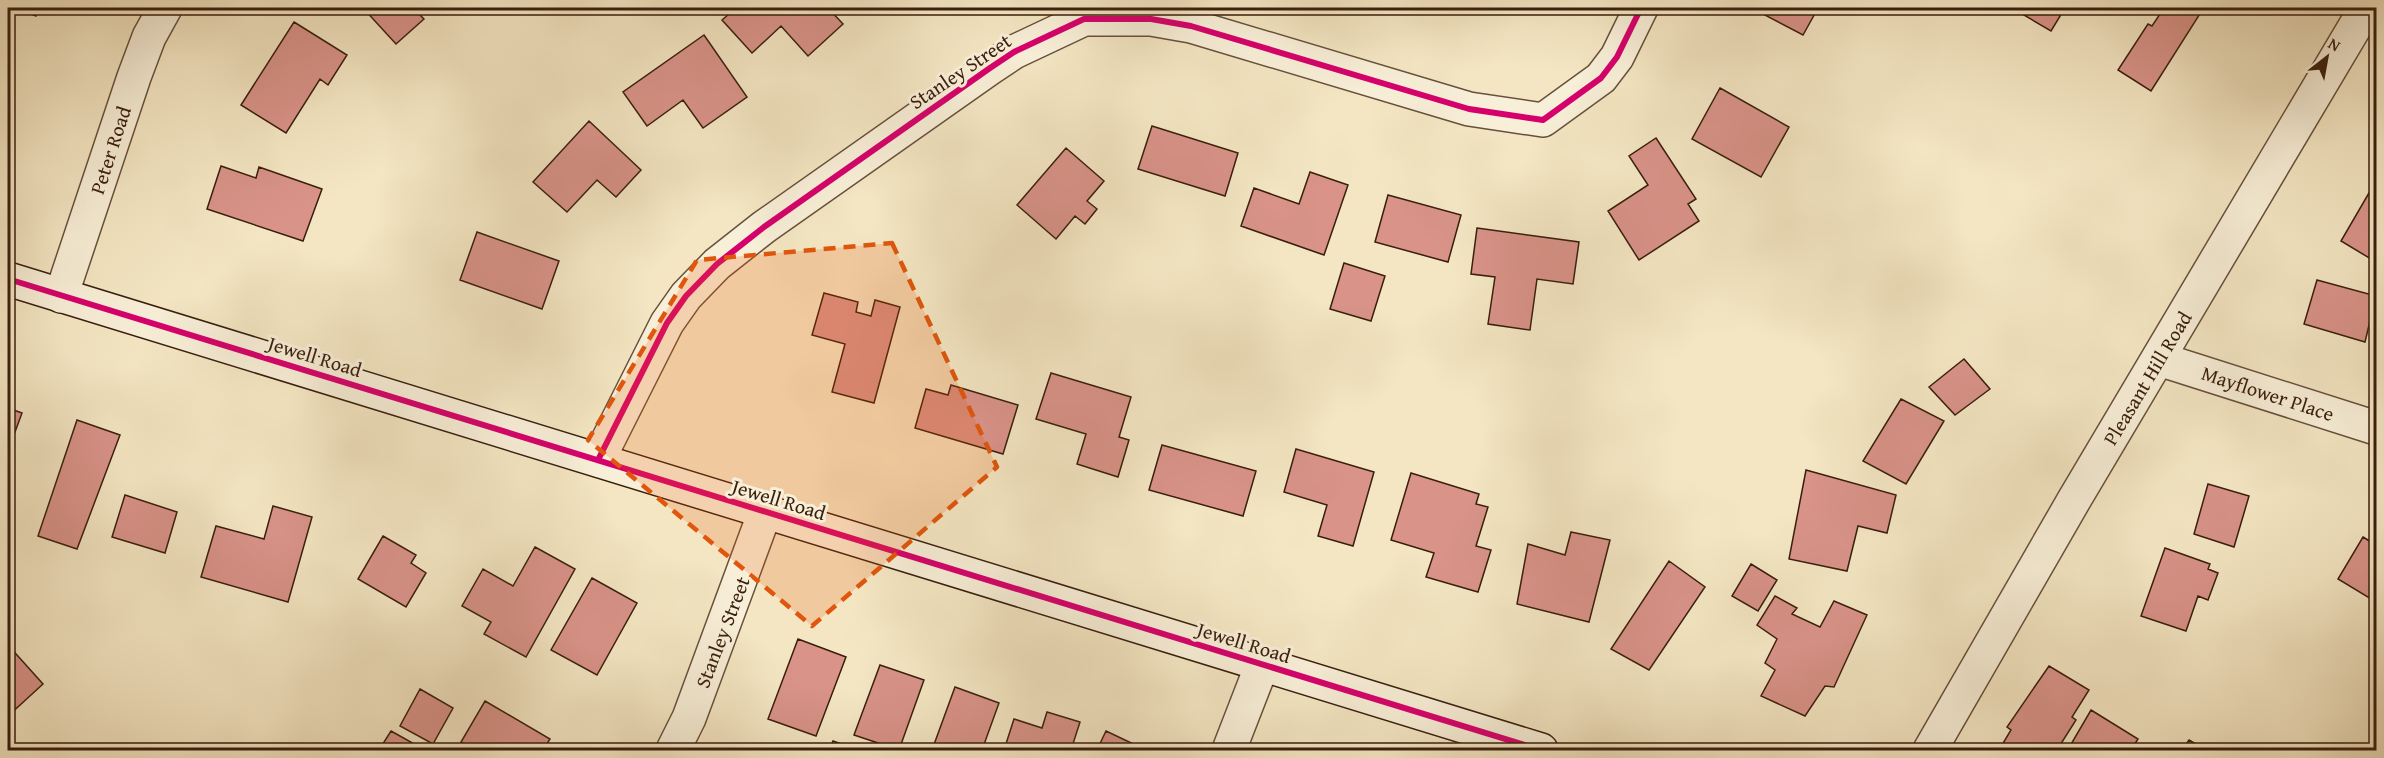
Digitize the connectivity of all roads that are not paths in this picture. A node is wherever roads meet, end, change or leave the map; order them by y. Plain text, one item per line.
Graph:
1 (165, 8) edge
2 (1641, 8) edge
3 (2366, 8) edge
4 (8, 279) edge
5 (62, 296) junction
6 (2159, 359) junction
7 (2376, 428) edge
8 (598, 460) junction
9 (765, 512) junction
10 (1262, 665) junction
11 (673, 750) edge
12 (1229, 750) edge
13 (1541, 750) edge
14 (1930, 750) edge

1 - 5 street, Peter Road
2 - 8 street, Stanley Street
3 - 6 street, Pleasant Hill Road
4 - 5 street, Jewell Road
5 - 8 street, Jewell Road
6 - 7 street, Mayflower Place
6 - 14 street, Pleasant Hill Road
8 - 9 street, Jewell Road
9 - 10 street, Jewell Road
9 - 11 street, Stanley Street
10 - 12 street
10 - 13 street, Jewell Road

